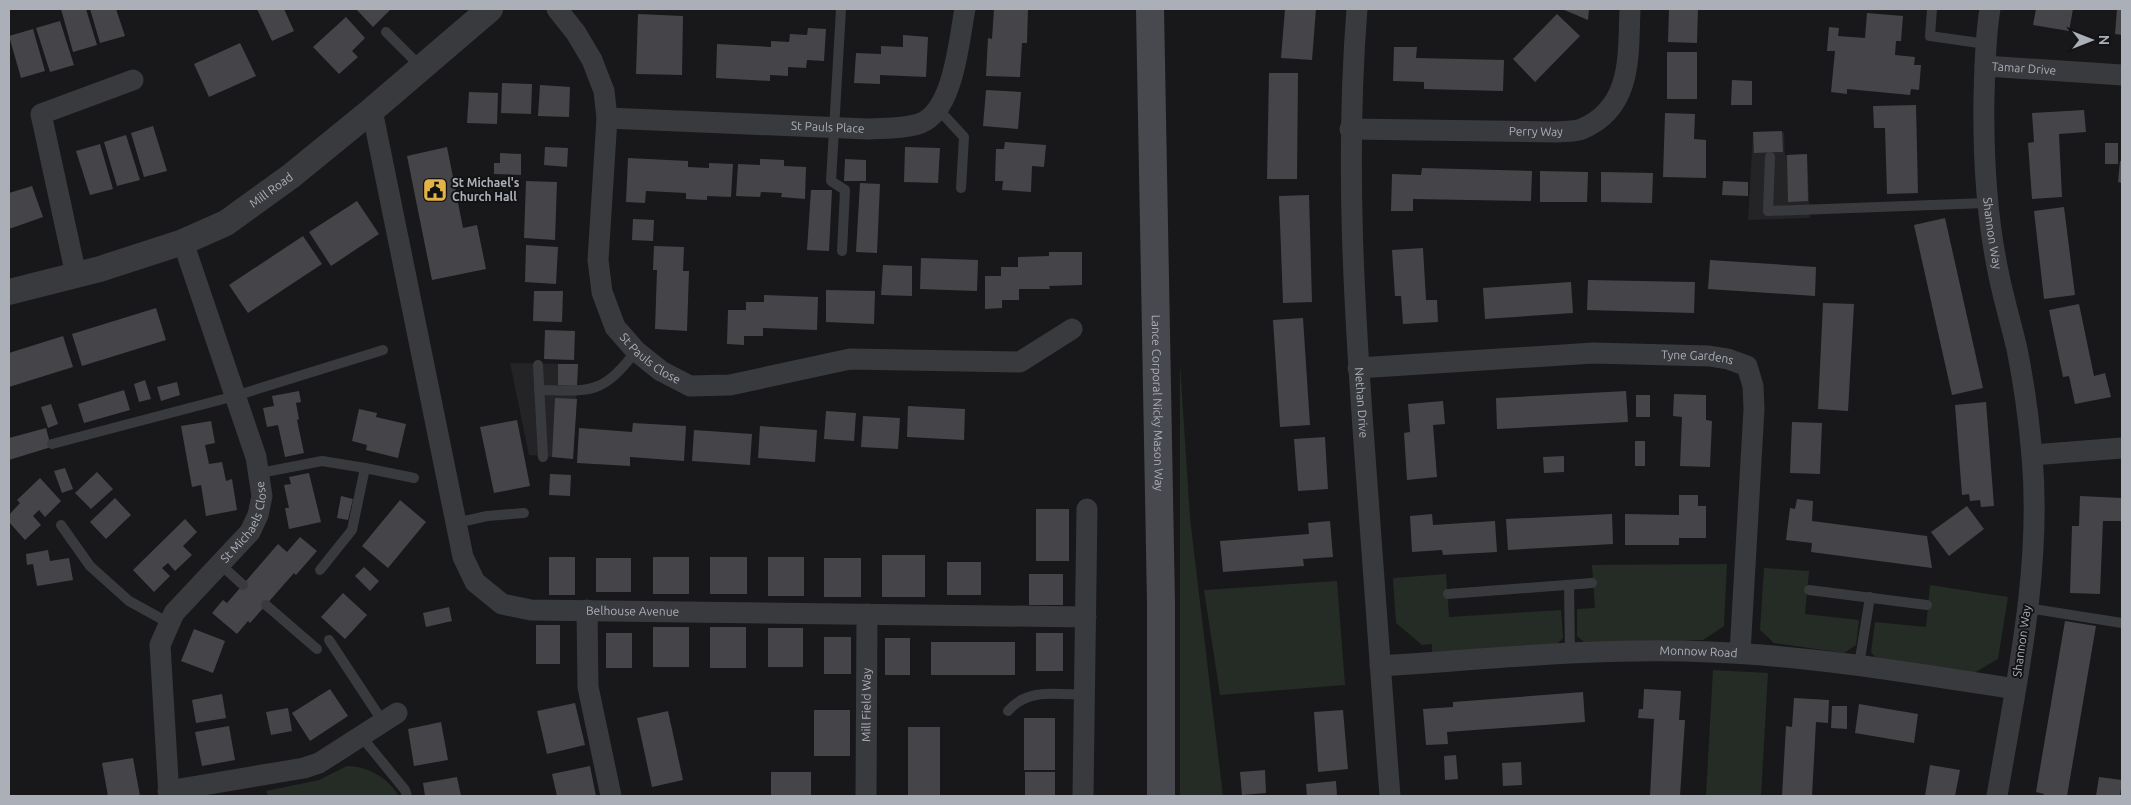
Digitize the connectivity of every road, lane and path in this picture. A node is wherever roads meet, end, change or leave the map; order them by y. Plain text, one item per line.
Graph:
1 (490, 9) edge
2 (556, 9) edge
3 (841, 9) edge
4 (965, 9) edge
5 (1150, 9) edge
6 (1357, 9) edge
7 (1630, 9) edge
8 (1932, 9) edge
9 (1990, 9) edge
10 (386, 32) dead end
11 (1986, 44) junction
12 (1985, 66) junction
13 (422, 68) junction
14 (2122, 76) edge
15 (133, 80) dead end
16 (372, 110) junction
17 (939, 110) junction
18 (607, 118) junction
19 (833, 128) junction
20 (1350, 129) junction
21 (1770, 157) dead end
22 (962, 188) dead end
23 (1986, 203) junction
24 (183, 242) junction
25 (842, 251) dead end
26 (76, 275) junction
27 (9, 292) edge
28 (1072, 329) dead end
29 (383, 350) dead end
30 (636, 351) junction
31 (538, 365) dead end
32 (1358, 368) junction
33 (539, 390) junction
34 (235, 396) junction
35 (52, 444) dead end
36 (2122, 448) edge
37 (2032, 454) junction
38 (543, 457) dead end
39 (365, 468) junction
40 (260, 473) junction
41 (414, 478) dead end
42 (1087, 509) dead end
43 (524, 512) dead end
44 (456, 523) junction
45 (61, 525) dead end
46 (220, 564) junction
47 (320, 570) dead end
48 (1592, 583) dead end
49 (243, 585) dead end
50 (1569, 585) junction
51 (1809, 590) dead end
52 (1448, 594) dead end
53 (1870, 597) junction
54 (266, 605) dead end
55 (1928, 605) dead end
56 (2027, 608) junction
57 (587, 610) junction
58 (867, 614) junction
59 (1086, 617) junction
60 (169, 623) junction
61 (2122, 623) edge
62 (329, 640) dead end
63 (317, 649) dead end
64 (1570, 653) junction
65 (1740, 653) junction
66 (1859, 665) junction
67 (1380, 666) junction
68 (2015, 689) junction
69 (1084, 695) junction
70 (1008, 711) dead end
71 (390, 717) joint
72 (361, 736) junction
73 (168, 794) edge
74 (407, 796) edge
75 (611, 796) edge
76 (866, 796) edge
77 (1083, 796) edge
78 (1161, 796) edge
79 (1390, 796) edge
80 (1997, 796) edge

1 - 13 street, Mill Road
2 - 18 street, St Pauls Close
3 - 19 lane
4 - 17 street
5 - 78 main road, Lance Corporal Nicky Mason Way
6 - 20 street, Nethan Drive
7 - 20 street, Perry Way
8 - 11 lane
9 - 11 street, Shannon Way
10 - 13 lane
11 - 12 street, Shannon Way
12 - 14 street, Tamar Drive
12 - 23 street, Shannon Way
13 - 16 street, Mill Road
15 - 26 street
16 - 24 street, Mill Road
16 - 44 street
17 - 19 street, St Pauls Place
17 - 22 lane
18 - 19 street, St Pauls Place
18 - 30 street, St Pauls Close
19 - 25 lane
20 - 32 street, Nethan Drive
21 - 23 lane
23 - 37 street, Shannon Way
24 - 26 street, Mill Road
24 - 34 street, St Michaels Close
26 - 27 street, Mill Road
28 - 30 street, St Pauls Close
29 - 34 lane
30 - 33 lane
31 - 33 lane
32 - 65 street, Tyne Gardens
32 - 67 street, Nethan Drive
33 - 38 lane
34 - 35 lane
34 - 40 street, St Michaels Close
36 - 37 street
37 - 56 street, Shannon Way
39 - 40 lane
39 - 41 lane
39 - 47 lane
40 - 46 street, St Michaels Close
42 - 59 street
43 - 44 lane
44 - 57 street
45 - 60 lane
46 - 49 lane
46 - 60 street, St Michaels Close
48 - 50 lane
50 - 52 lane
50 - 64 lane
51 - 53 lane
53 - 55 lane
53 - 66 lane
54 - 63 lane
56 - 61 lane
56 - 68 street, Shannon Way
57 - 58 street, Belhouse Avenue
57 - 75 street, Belhouse Avenue
58 - 59 street, Belhouse Avenue
58 - 76 street, Mill Field Way
59 - 69 street
60 - 73 street, St Michaels Close
62 - 71 lane
64 - 65 street, Monnow Road
64 - 67 street, Monnow Road
65 - 66 street, Monnow Road
66 - 68 street, Monnow Road
67 - 79 street, Nethan Drive
68 - 80 street, Shannon Way
69 - 70 lane
69 - 77 street
71 - 72 street, St Michaels Close
72 - 73 street, St Michaels Close
72 - 74 lane

